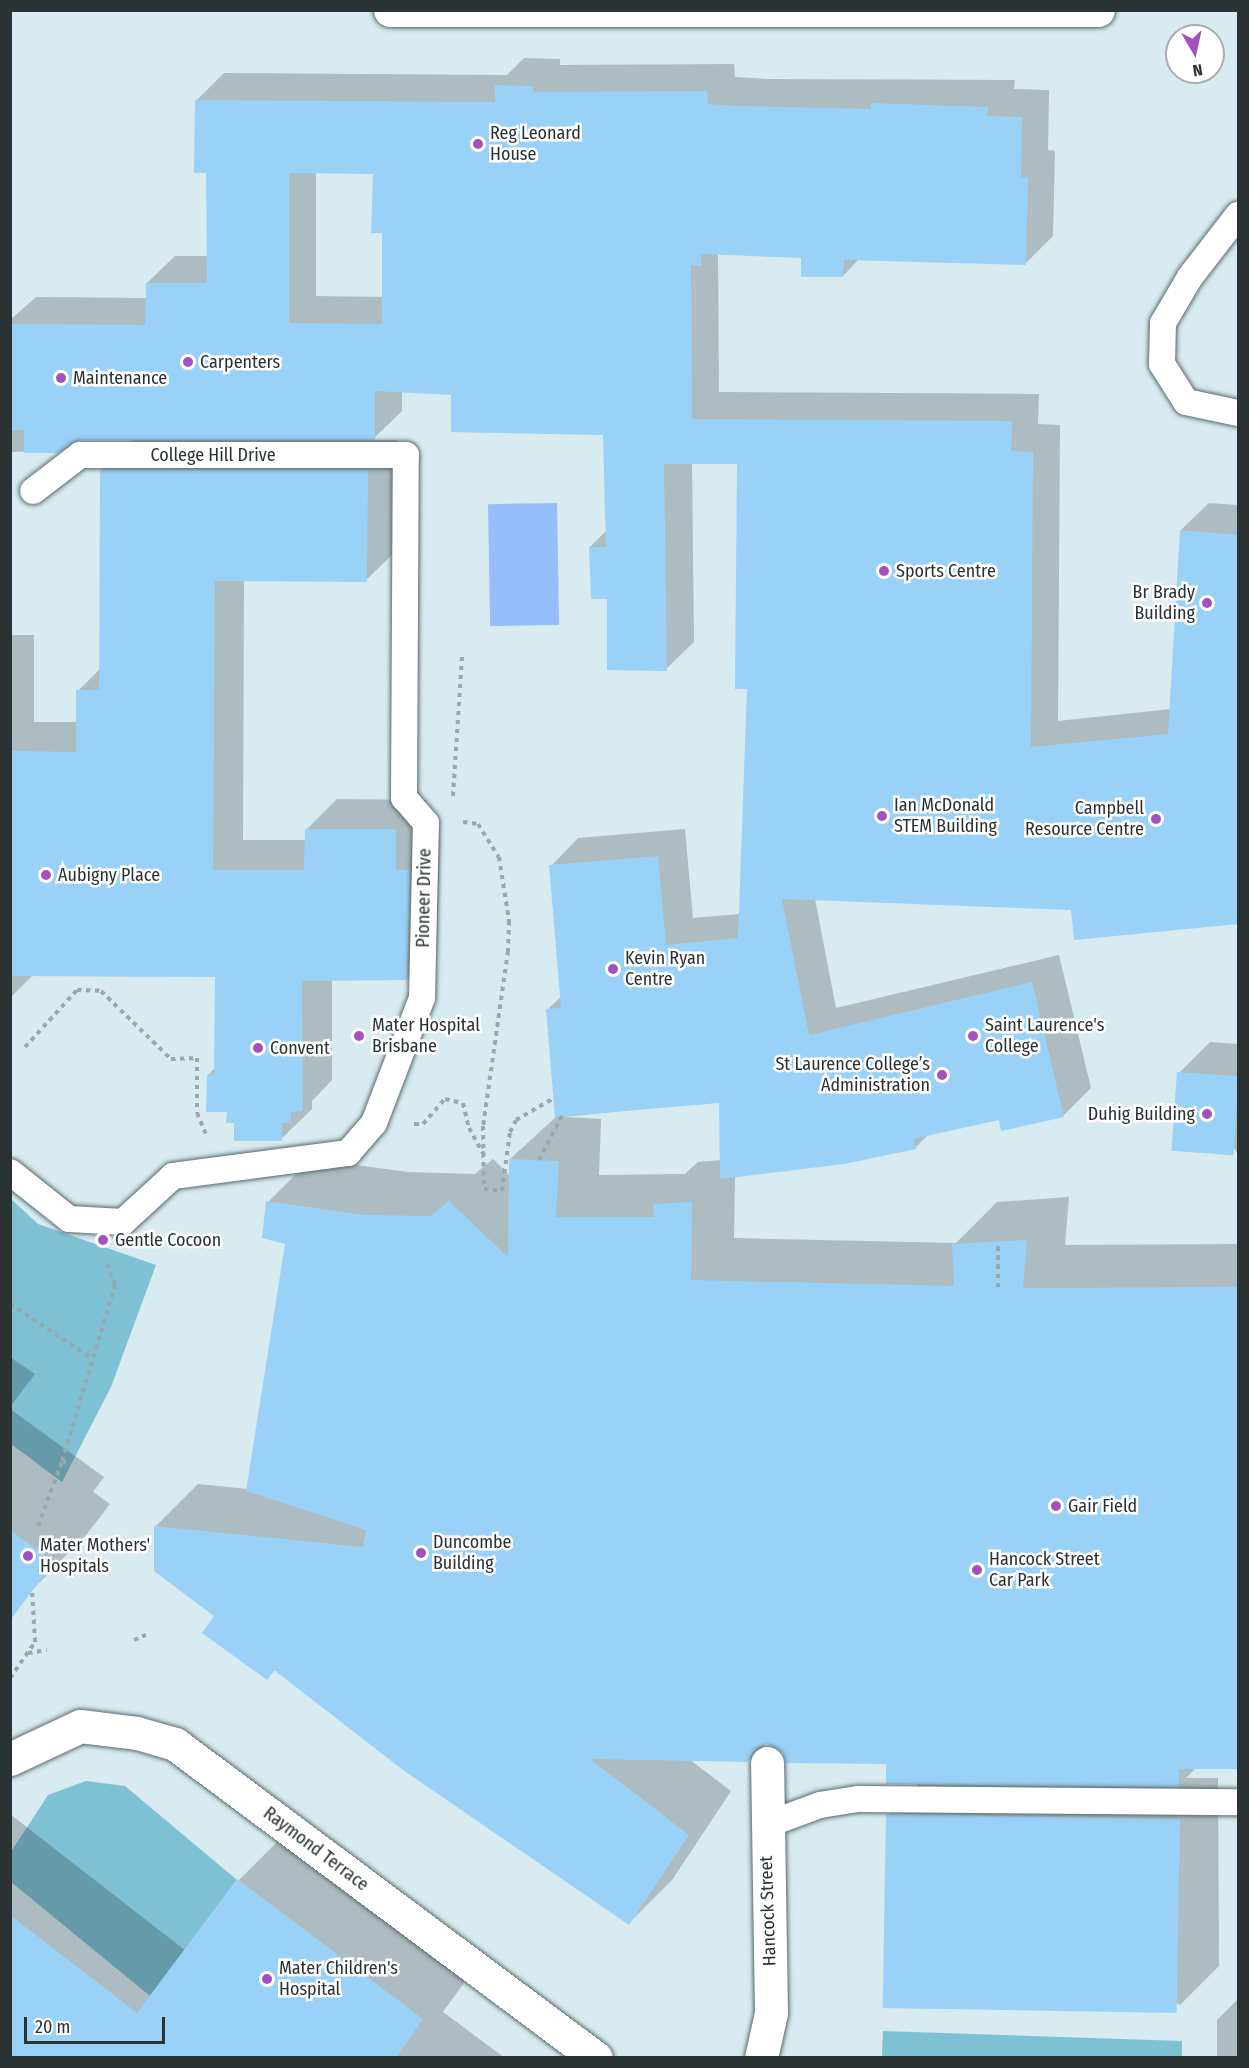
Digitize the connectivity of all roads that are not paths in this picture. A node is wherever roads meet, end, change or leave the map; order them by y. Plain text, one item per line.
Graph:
1 (390, 10) edge
2 (1098, 10) edge
3 (1239, 216) edge
4 (1239, 413) edge
5 (406, 455) joint
6 (33, 491) dead end
7 (10, 1172) edge
8 (10, 1759) edge
9 (767, 1762) dead end
10 (1239, 1802) edge
11 (766, 1825) junction
12 (596, 2058) edge
13 (761, 2058) edge

1 - 2 street
3 - 4 lane
5 - 6 lane, College Hill Drive
5 - 7 lane, Pioneer Drive
8 - 12 street, Raymond Terrace
9 - 11 street, Hancock Street
10 - 11 lane
11 - 13 street, Hancock Street

